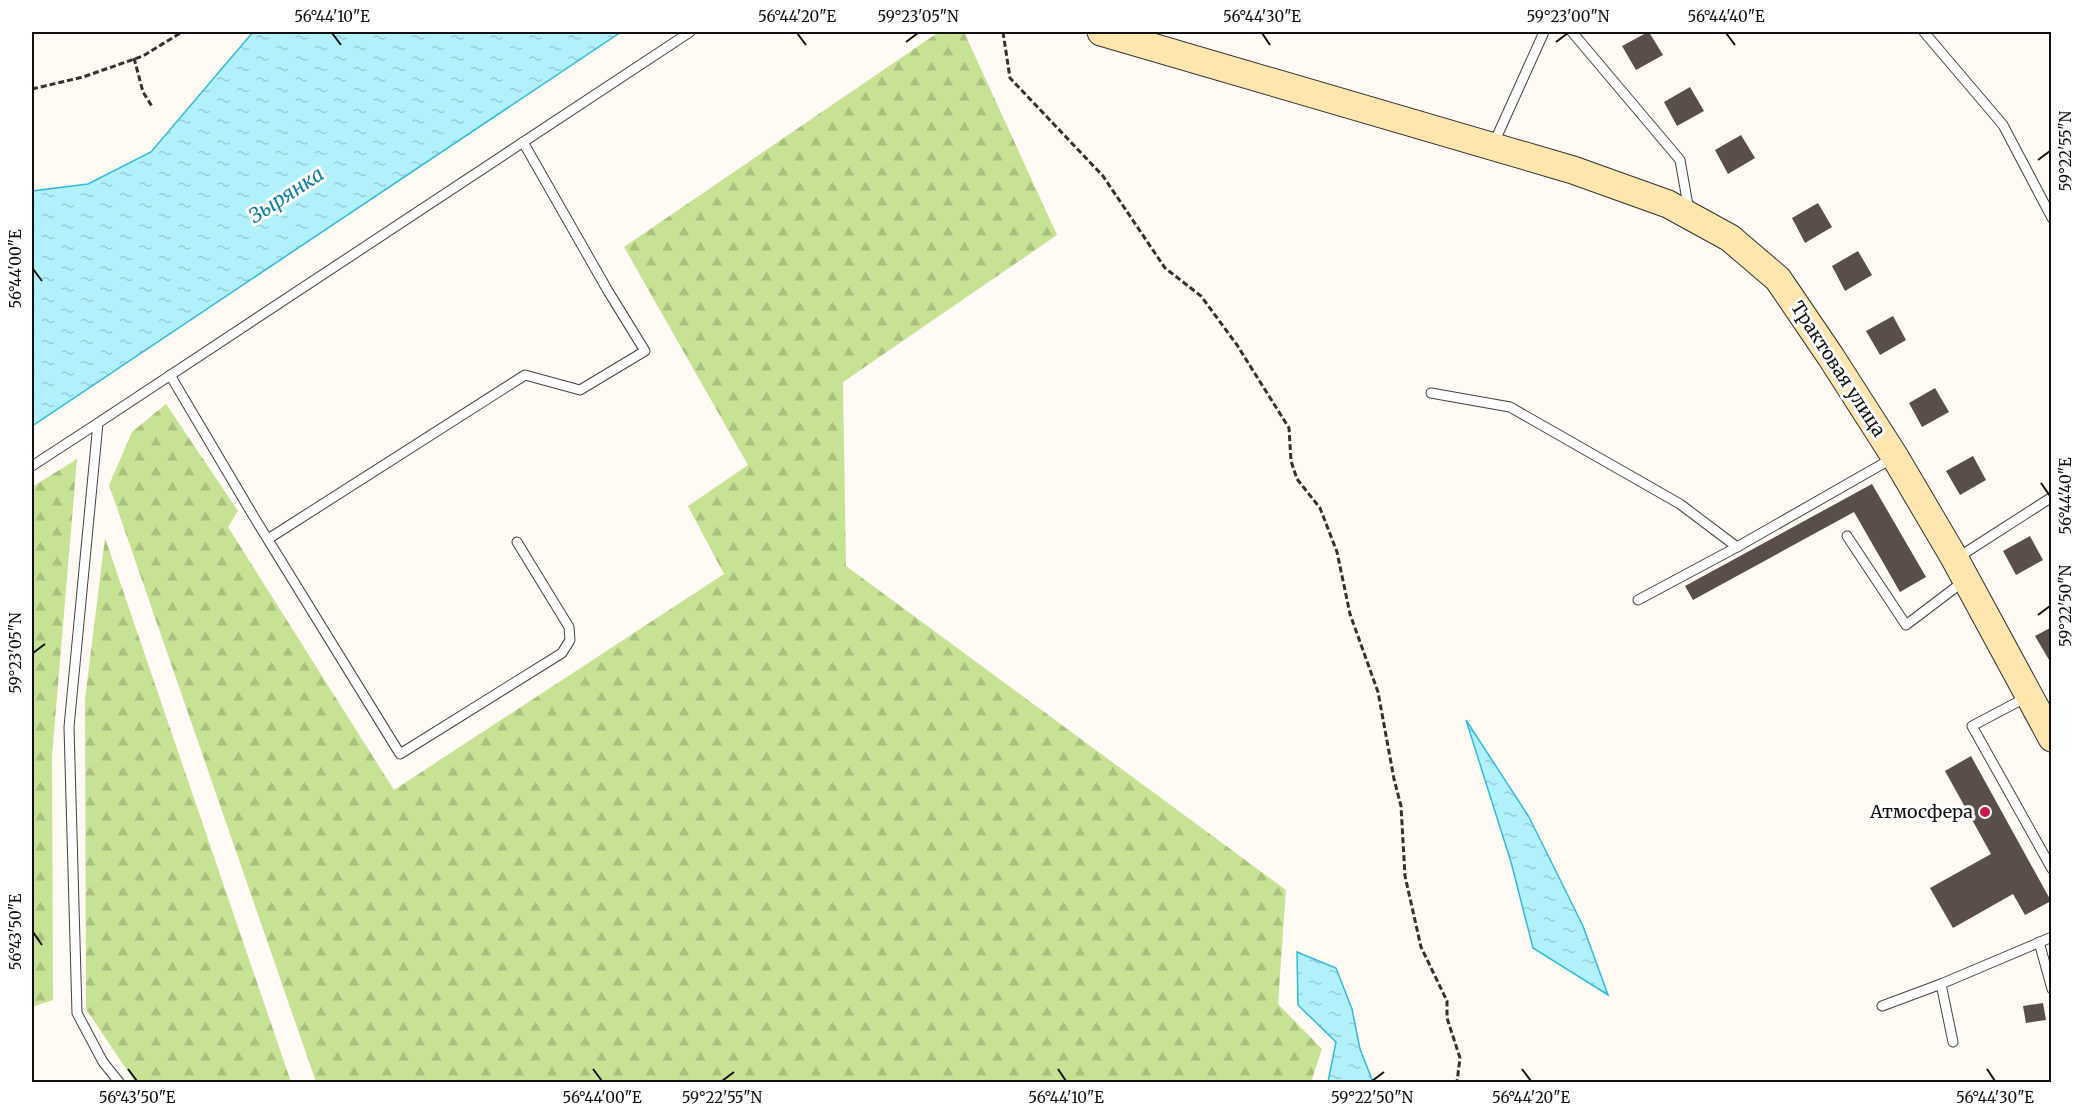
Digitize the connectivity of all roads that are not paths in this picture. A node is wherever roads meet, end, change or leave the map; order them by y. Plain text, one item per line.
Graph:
1 (690, 32) edge
2 (1101, 32) edge
3 (1544, 32) edge
4 (1572, 32) edge
5 (1924, 32) edge
6 (523, 142) junction
7 (1492, 147) junction
8 (1690, 216) junction
9 (2052, 218) edge
10 (170, 375) junction
11 (1431, 393) dead end
12 (98, 423) junction
13 (1895, 457) junction
14 (32, 466) edge
15 (2052, 497) edge
16 (1847, 536) dead end
17 (268, 539) junction
18 (517, 542) dead end
19 (1737, 547) junction
20 (1961, 569) junction
21 (1638, 600) dead end
22 (2029, 696) junction
23 (2052, 738) edge
24 (2052, 869) edge
25 (2052, 937) edge
26 (2039, 942) junction
27 (1941, 984) junction
28 (2052, 989) edge
29 (1882, 1006) dead end
30 (1953, 1042) dead end
31 (118, 1083) edge

1 - 6 lane
2 - 7 street, Трактовая улица
3 - 7 lane
4 - 8 lane
5 - 9 lane
6 - 10 lane
6 - 17 lane
7 - 8 street, Трактовая улица
8 - 13 street, Трактовая улица
10 - 12 lane
10 - 17 lane
11 - 19 lane
12 - 14 lane
12 - 31 lane
13 - 19 lane
13 - 20 street, Трактовая улица
15 - 20 lane
16 - 20 lane
17 - 18 lane
19 - 21 lane
20 - 22 street, Трактовая улица
22 - 23 street, Трактовая улица
22 - 24 lane
25 - 26 lane
26 - 27 lane
26 - 28 lane
27 - 29 lane
27 - 30 lane

